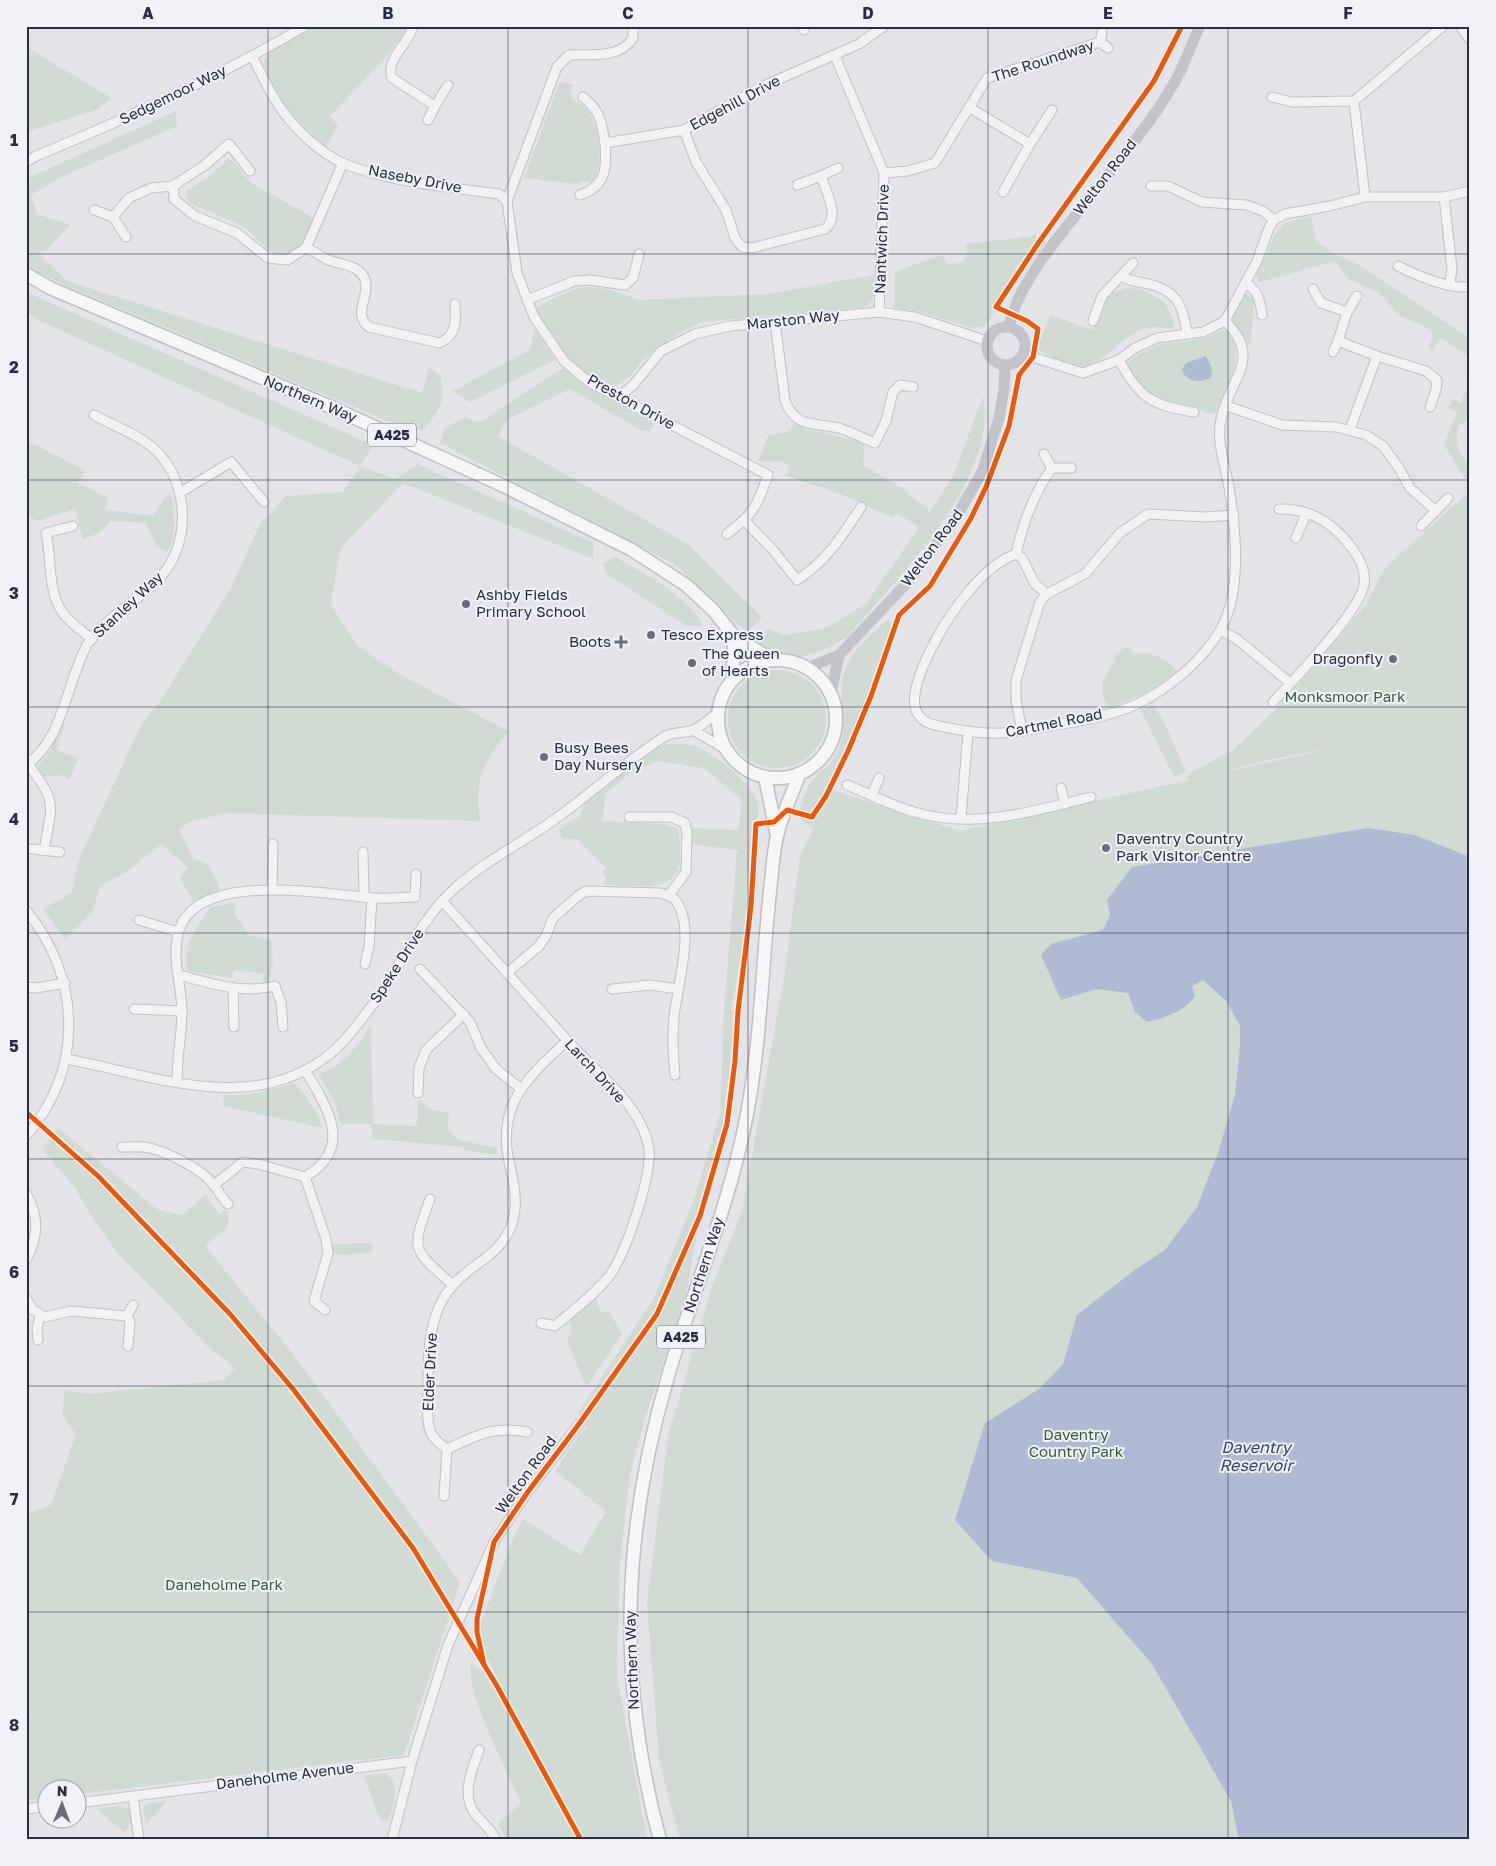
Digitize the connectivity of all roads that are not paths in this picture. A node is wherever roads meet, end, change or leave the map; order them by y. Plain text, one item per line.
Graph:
1 (305, 26) edge
2 (413, 26) edge
3 (633, 26) edge
4 (884, 26) edge
5 (1200, 26) edge
6 (1443, 26) edge
7 (1460, 26) edge
8 (1102, 33) dead end
9 (1470, 40) edge
10 (252, 56) junction
11 (835, 56) junction
12 (448, 85) dead end
13 (583, 97) dead end
14 (1272, 97) dead end
15 (1354, 101) junction
16 (435, 106) junction
17 (970, 108) junction
18 (1052, 110) dead end
19 (428, 120) dead end
20 (684, 130) junction
21 (605, 143) junction
22 (1030, 144) junction
23 (31, 156) edge
24 (26, 162) edge
25 (343, 163) junction
26 (838, 168) dead end
27 (250, 172) dead end
28 (884, 172) junction
29 (821, 176) junction
30 (174, 186) junction
31 (797, 186) dead end
32 (1151, 186) dead end
33 (1470, 191) edge
34 (1002, 192) dead end
35 (580, 194) dead end
36 (1365, 197) junction
37 (1444, 197) junction
38 (508, 201) junction
39 (94, 210) dead end
40 (113, 217) junction
41 (1274, 220) junction
42 (126, 238) dead end
43 (306, 248) junction
44 (639, 254) dead end
45 (1134, 263) dead end
46 (1398, 266) dead end
47 (26, 274) edge
48 (1123, 277) junction
49 (1450, 283) junction
50 (1245, 284) junction
51 (1467, 287) dead end
52 (1313, 288) dead end
53 (1357, 296) dead end
54 (526, 300) junction
55 (455, 304) dead end
56 (879, 312) junction
57 (1347, 312) junction
58 (1262, 315) dead end
59 (1093, 321) dead end
60 (1225, 321) junction
61 (775, 322) junction
62 (1009, 327) junction
63 (1188, 332) junction
64 (987, 341) junction
65 (1338, 341) junction
66 (1334, 352) dead end
67 (1023, 354) junction
68 (1376, 356) junction
69 (1119, 360) junction
70 (1005, 364) junction
71 (913, 387) dead end
72 (620, 397) junction
73 (1226, 406) junction
74 (1430, 407) dead end
75 (1194, 412) dead end
76 (94, 415) dead end
77 (1350, 429) junction
78 (1044, 454) dead end
79 (1052, 468) junction
80 (1071, 468) dead end
81 (181, 492) junction
82 (1448, 498) dead end
83 (264, 502) dead end
84 (861, 507) dead end
85 (1279, 509) dead end
86 (1436, 511) junction
87 (1306, 514) junction
88 (1234, 515) junction
89 (744, 520) junction
90 (73, 526) dead end
91 (1421, 526) dead end
92 (726, 534) dead end
93 (1296, 538) dead end
94 (1016, 554) junction
95 (1047, 594) junction
96 (1220, 630) junction
97 (734, 636) junction
98 (92, 638) junction
99 (838, 655) junction
100 (772, 660) junction
101 (807, 668) junction
102 (733, 679) junction
103 (1290, 683) junction
104 (831, 693) junction
105 (1273, 702) dead end
106 (718, 713) junction
107 (693, 730) junction
108 (1022, 731) junction
109 (968, 732) junction
110 (725, 749) junction
111 (27, 765) edge
112 (799, 775) junction
113 (765, 778) junction
114 (879, 778) dead end
115 (847, 785) dead end
116 (1061, 788) dead end
117 (872, 795) junction
118 (1091, 797) dead end
119 (1065, 804) junction
120 (629, 817) dead end
121 (961, 818) junction
122 (777, 836) junction
123 (274, 844) dead end
124 (32, 849) dead end
125 (44, 850) junction
126 (60, 852) dead end
127 (363, 852) dead end
128 (416, 874) dead end
129 (272, 890) junction
130 (668, 895) junction
131 (368, 897) junction
132 (442, 901) junction
133 (26, 910) edge
134 (139, 920) dead end
135 (178, 932) junction
136 (365, 964) dead end
137 (420, 969) dead end
138 (508, 972) junction
139 (180, 975) junction
140 (64, 983) junction
141 (26, 987) edge
142 (234, 989) junction
143 (612, 989) dead end
144 (678, 989) junction
145 (134, 1009) dead end
146 (182, 1011) junction
147 (464, 1014) junction
148 (234, 1027) dead end
149 (283, 1027) dead end
150 (567, 1041) junction
151 (66, 1059) junction
152 (305, 1070) junction
153 (675, 1074) dead end
154 (177, 1081) junction
155 (520, 1088) junction
156 (418, 1093) dead end
157 (26, 1136) edge
158 (122, 1147) dead end
159 (305, 1178) junction
160 (214, 1185) junction
161 (26, 1193) edge
162 (430, 1199) dead end
163 (228, 1204) dead end
164 (26, 1260) edge
165 (453, 1285) junction
166 (26, 1298) edge
167 (133, 1305) dead end
168 (325, 1310) dead end
169 (40, 1316) junction
170 (127, 1316) junction
171 (541, 1323) dead end
172 (38, 1340) dead end
173 (128, 1346) dead end
174 (579, 1424) dead end
175 (527, 1432) dead end
176 (447, 1450) junction
177 (444, 1496) dead end
178 (479, 1750) dead end
179 (412, 1761) junction
180 (133, 1796) junction
181 (88, 1801) edge
182 (139, 1840) edge
183 (392, 1840) edge
184 (496, 1840) edge
185 (660, 1840) edge

1 - 10 street, Sedgemoor Way
2 - 16 street
3 - 38 street, Preston Drive
4 - 11 street, Edgehill Drive
5 - 62 street, Welton Road
6 - 15 street
7 - 9 street
8 - 17 street, The Roundway
10 - 23 street, Sedgemoor Way
10 - 25 street, Naseby Drive
11 - 20 street, Edgehill Drive
11 - 28 street, Nantwich Drive
12 - 16 street
13 - 21 street
14 - 15 street
15 - 36 street
16 - 19 street
17 - 22 street
17 - 28 street, The Roundway
18 - 22 street
20 - 21 street, Edgehill Drive
20 - 29 street
21 - 35 street
22 - 34 street
23 - 24 street, Sedgemoor Way
25 - 38 street, Naseby Drive
25 - 43 street
26 - 29 street
27 - 30 street
28 - 56 street, Nantwich Drive
29 - 31 street
30 - 40 street
30 - 43 street
32 - 41 street
33 - 37 street
36 - 37 street
36 - 41 street
37 - 49 street
38 - 54 street, Preston Drive
39 - 40 street
40 - 42 street
41 - 50 street
43 - 55 street
44 - 54 street
45 - 48 street
46 - 49 street
47 - 97 main road, Northern Way / A425
48 - 59 street
48 - 63 street
49 - 51 street
50 - 58 street
50 - 60 street
52 - 57 street
53 - 57 street
54 - 72 street, Preston Drive
56 - 61 street, Marston Way
56 - 64 street, Marston Way
57 - 65 street
60 - 63 street
60 - 73 street, Cartmel Road
61 - 71 street
61 - 72 street, Marston Way
62 - 64 street
62 - 67 street
63 - 69 street
64 - 70 street
65 - 66 street
65 - 68 street
67 - 69 street
67 - 70 street
68 - 74 street
68 - 77 street
69 - 75 street
70 - 99 street, Welton Road
72 - 89 street, Preston Drive
73 - 77 street
73 - 88 street, Cartmel Road
76 - 81 street, Stanley Way
77 - 86 street
78 - 79 street
79 - 80 street
79 - 94 street
81 - 83 street
81 - 98 street, Stanley Way
82 - 86 street
84 - 89 street
85 - 87 street
86 - 91 street
87 - 93 street
87 - 103 street
88 - 95 street
88 - 96 street, Cartmel Road
89 - 92 street
90 - 98 street
94 - 95 street
94 - 109 street, Cartmel Road
95 - 108 street
96 - 103 street
96 - 108 street, Cartmel Road
97 - 100 main road, A425
97 - 102 main road
98 - 111 street, Stanley Way
99 - 101 street, Welton Road
99 - 104 street
100 - 101 main road
100 - 102 main road
101 - 104 main road
102 - 106 main road
103 - 105 street
104 - 112 main road
106 - 107 street, Speke Drive
106 - 110 main road
107 - 110 street
107 - 132 street, Speke Drive
108 - 109 street, Cartmel Road
109 - 121 street
110 - 113 main road
111 - 125 street
112 - 113 main road
112 - 122 main road, A425
113 - 122 main road, A425
114 - 117 street
115 - 117 street
116 - 119 street
117 - 121 street
118 - 119 street
119 - 121 street
120 - 130 street
122 - 185 main road, Northern Way / A425
123 - 129 street
124 - 125 street
125 - 126 street
127 - 131 street
128 - 131 street
129 - 131 street
129 - 135 street
130 - 138 street
130 - 144 street
131 - 136 street
132 - 138 street, Larch Drive
132 - 152 street, Speke Drive
133 - 140 street
134 - 135 street
135 - 139 street
137 - 147 street
138 - 150 street, Larch Drive
139 - 142 street
139 - 146 street
140 - 141 street
140 - 151 street
142 - 148 street
142 - 149 street
143 - 144 street
144 - 153 street
145 - 146 street
146 - 154 street
147 - 155 street
147 - 156 street
150 - 155 street, Elder Drive
150 - 171 street, Larch Drive
151 - 154 street, Speke Drive
151 - 157 street
152 - 154 street, Speke Drive
152 - 159 street
155 - 165 street, Elder Drive
158 - 160 street
159 - 160 street
159 - 168 street
160 - 163 street
161 - 164 street
162 - 165 street
165 - 176 street, Elder Drive
166 - 169 street
167 - 170 street
169 - 170 street
169 - 172 street
170 - 173 street
174 - 179 street, Welton Road
175 - 176 street
176 - 177 street
178 - 184 street
179 - 180 street, Daneholme Avenue
179 - 183 street
180 - 181 street, Daneholme Avenue
180 - 182 street

